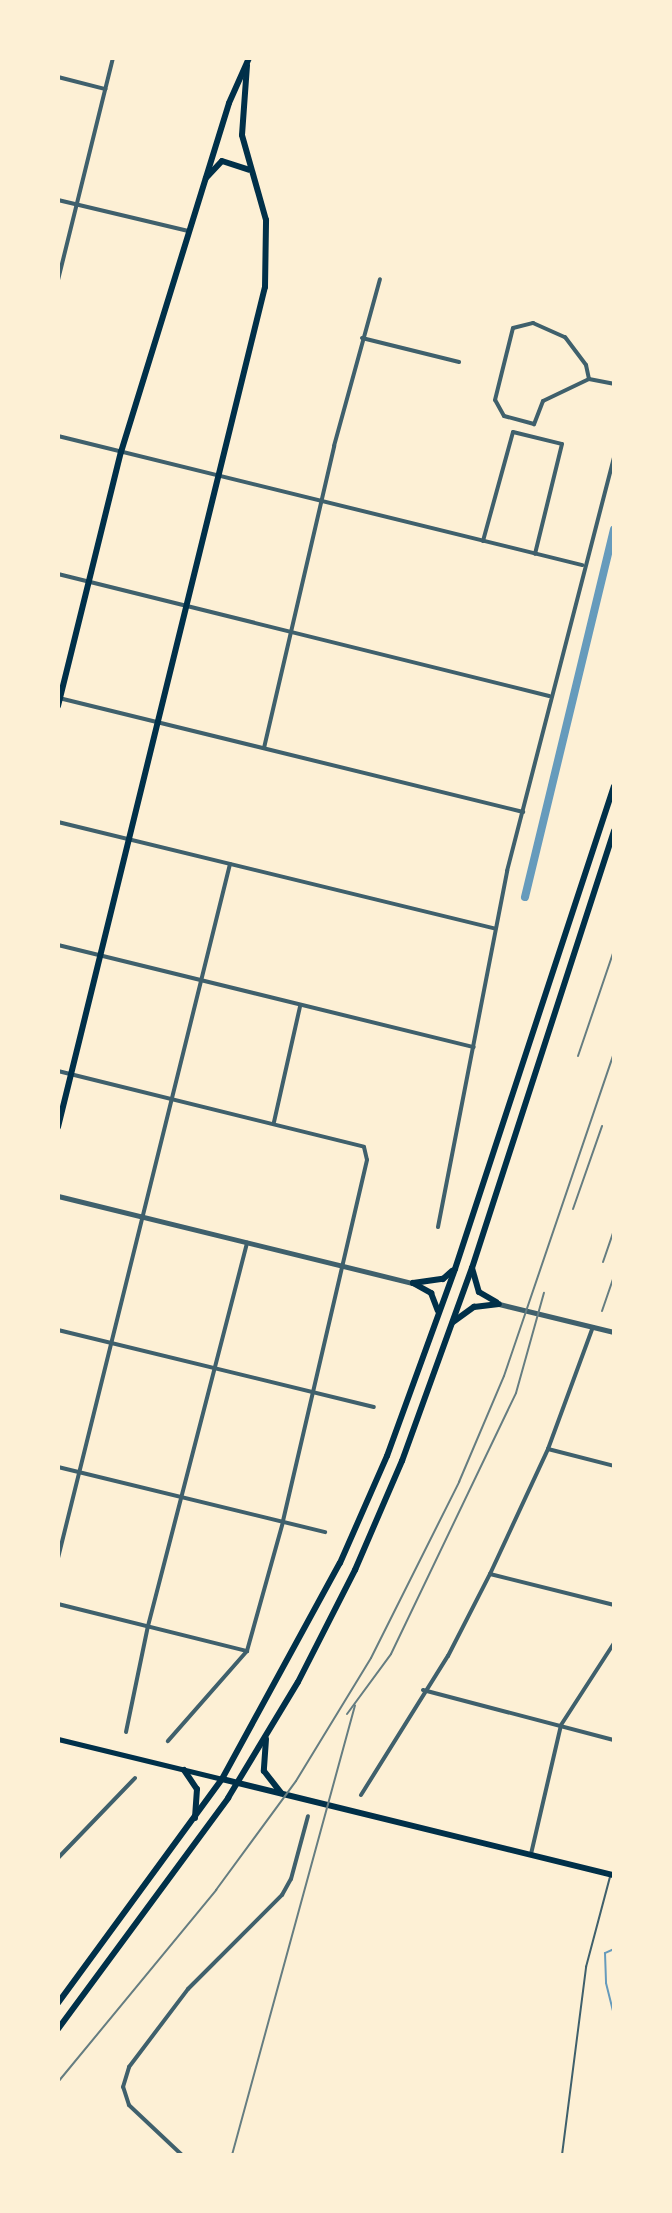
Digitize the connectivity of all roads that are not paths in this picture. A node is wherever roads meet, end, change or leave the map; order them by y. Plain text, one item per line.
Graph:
1 (113, 58) edge
2 (248, 62) edge
3 (58, 77) edge
4 (105, 89) junction
5 (249, 170) junction
6 (205, 179) junction
7 (58, 200) edge
8 (77, 204) junction
9 (190, 232) junction
10 (380, 279) dead end
11 (58, 280) edge
12 (362, 338) junction
13 (459, 362) dead end
14 (589, 379) junction
15 (614, 384) edge
16 (58, 436) edge
17 (121, 452) junction
18 (614, 456) edge
19 (217, 476) junction
20 (321, 501) junction
21 (483, 541) junction
22 (535, 554) junction
23 (582, 565) junction
24 (58, 574) edge
25 (87, 581) junction
26 (185, 606) junction
27 (293, 632) junction
28 (549, 696) junction
29 (59, 700) edge
30 (158, 722) junction
31 (264, 748) junction
32 (614, 786) edge
33 (523, 812) junction
34 (58, 822) edge
35 (614, 830) edge
36 (129, 840) junction
37 (230, 864) junction
38 (494, 928) junction
39 (58, 945) edge
40 (100, 955) junction
41 (201, 981) junction
42 (300, 1007) junction
43 (474, 1047) junction
44 (58, 1071) edge
45 (71, 1074) junction
46 (173, 1096) junction
47 (274, 1122) junction
48 (58, 1127) edge
49 (58, 1196) edge
50 (146, 1217) junction
51 (438, 1227) dead end
52 (247, 1243) junction
53 (342, 1265) junction
54 (472, 1268) junction
55 (455, 1269) junction
56 (413, 1283) junction
57 (499, 1304) junction
58 (439, 1313) junction
59 (453, 1322) junction
60 (593, 1327) junction
61 (58, 1330) edge
62 (614, 1332) edge
63 (111, 1343) junction
64 (213, 1368) junction
65 (311, 1392) junction
66 (374, 1407) dead end
67 (548, 1449) junction
68 (614, 1466) edge
69 (58, 1467) edge
70 (79, 1473) junction
71 (181, 1497) junction
72 (283, 1522) junction
73 (325, 1532) dead end
74 (58, 1558) edge
75 (490, 1574) junction
76 (58, 1604) edge
77 (614, 1605) edge
78 (148, 1626) junction
79 (614, 1643) edge
80 (247, 1651) junction
81 (423, 1690) junction
82 (561, 1725) junction
83 (126, 1732) dead end
84 (267, 1736) junction
85 (58, 1739) edge
86 (614, 1740) edge
87 (168, 1741) dead end
88 (184, 1770) junction
89 (135, 1778) dead end
90 (222, 1779) junction
91 (238, 1783) junction
92 (283, 1794) junction
93 (361, 1795) dead end
94 (308, 1816) dead end
95 (194, 1821) junction
96 (531, 1854) junction
97 (58, 1858) edge
98 (613, 1874) edge
99 (58, 2003) edge
100 (58, 2029) edge
101 (182, 2155) edge
102 (562, 2155) edge

1 - 4 street
2 - 5 main road
2 - 6 main road
3 - 4 street
4 - 8 street
5 - 6 main road
5 - 19 main road
6 - 9 main road
7 - 8 street
8 - 9 street
8 - 11 street
9 - 17 main road
10 - 12 street
12 - 13 street
12 - 20 street
14 - 14 street
14 - 15 street
16 - 17 street
17 - 19 street
17 - 25 main road
18 - 23 street
19 - 20 street
19 - 26 main road
20 - 21 street
20 - 27 street
21 - 22 street
21 - 22 street
22 - 23 street
23 - 28 street
24 - 25 street
25 - 26 street
25 - 29 main road
26 - 27 street
26 - 30 main road
27 - 28 street
27 - 31 street
28 - 33 street
29 - 30 street
30 - 31 street
30 - 36 main road
31 - 33 street
32 - 55 main road
33 - 38 street
34 - 36 street
35 - 54 main road
36 - 37 street
36 - 40 main road
37 - 38 street
37 - 41 street
38 - 43 street
39 - 40 street
40 - 41 street
40 - 45 main road
41 - 42 street
41 - 46 street
42 - 43 street
42 - 47 street
43 - 51 street
44 - 45 street
45 - 46 street
45 - 48 main road
46 - 47 street
46 - 50 street
47 - 53 street
49 - 50 street
50 - 52 street
50 - 63 street
52 - 53 street
52 - 64 street
53 - 56 street
53 - 65 street
54 - 57 main road
54 - 59 main road
55 - 56 main road
55 - 58 main road
56 - 58 main road
57 - 59 main road
57 - 60 street
58 - 90 main road
59 - 84 main road
60 - 62 street
60 - 67 street
61 - 63 street
63 - 64 street
63 - 70 street
64 - 65 street
64 - 71 street
65 - 66 street
65 - 72 street
67 - 68 street
67 - 75 street
69 - 70 street
70 - 71 street
70 - 74 street
71 - 72 street
71 - 78 street
72 - 73 street
72 - 80 street
75 - 77 street
75 - 81 street
76 - 78 street
78 - 80 street
78 - 83 street
79 - 82 street
80 - 87 street
81 - 82 street
81 - 93 street
82 - 86 street
82 - 96 street
84 - 91 main road
84 - 92 main road
85 - 88 main road
88 - 90 main road
88 - 95 main road
89 - 97 street
90 - 91 main road
90 - 95 main road
91 - 92 main road
91 - 100 main road
92 - 96 main road
94 - 101 street
95 - 99 main road
96 - 98 main road
98 - 102 lane

